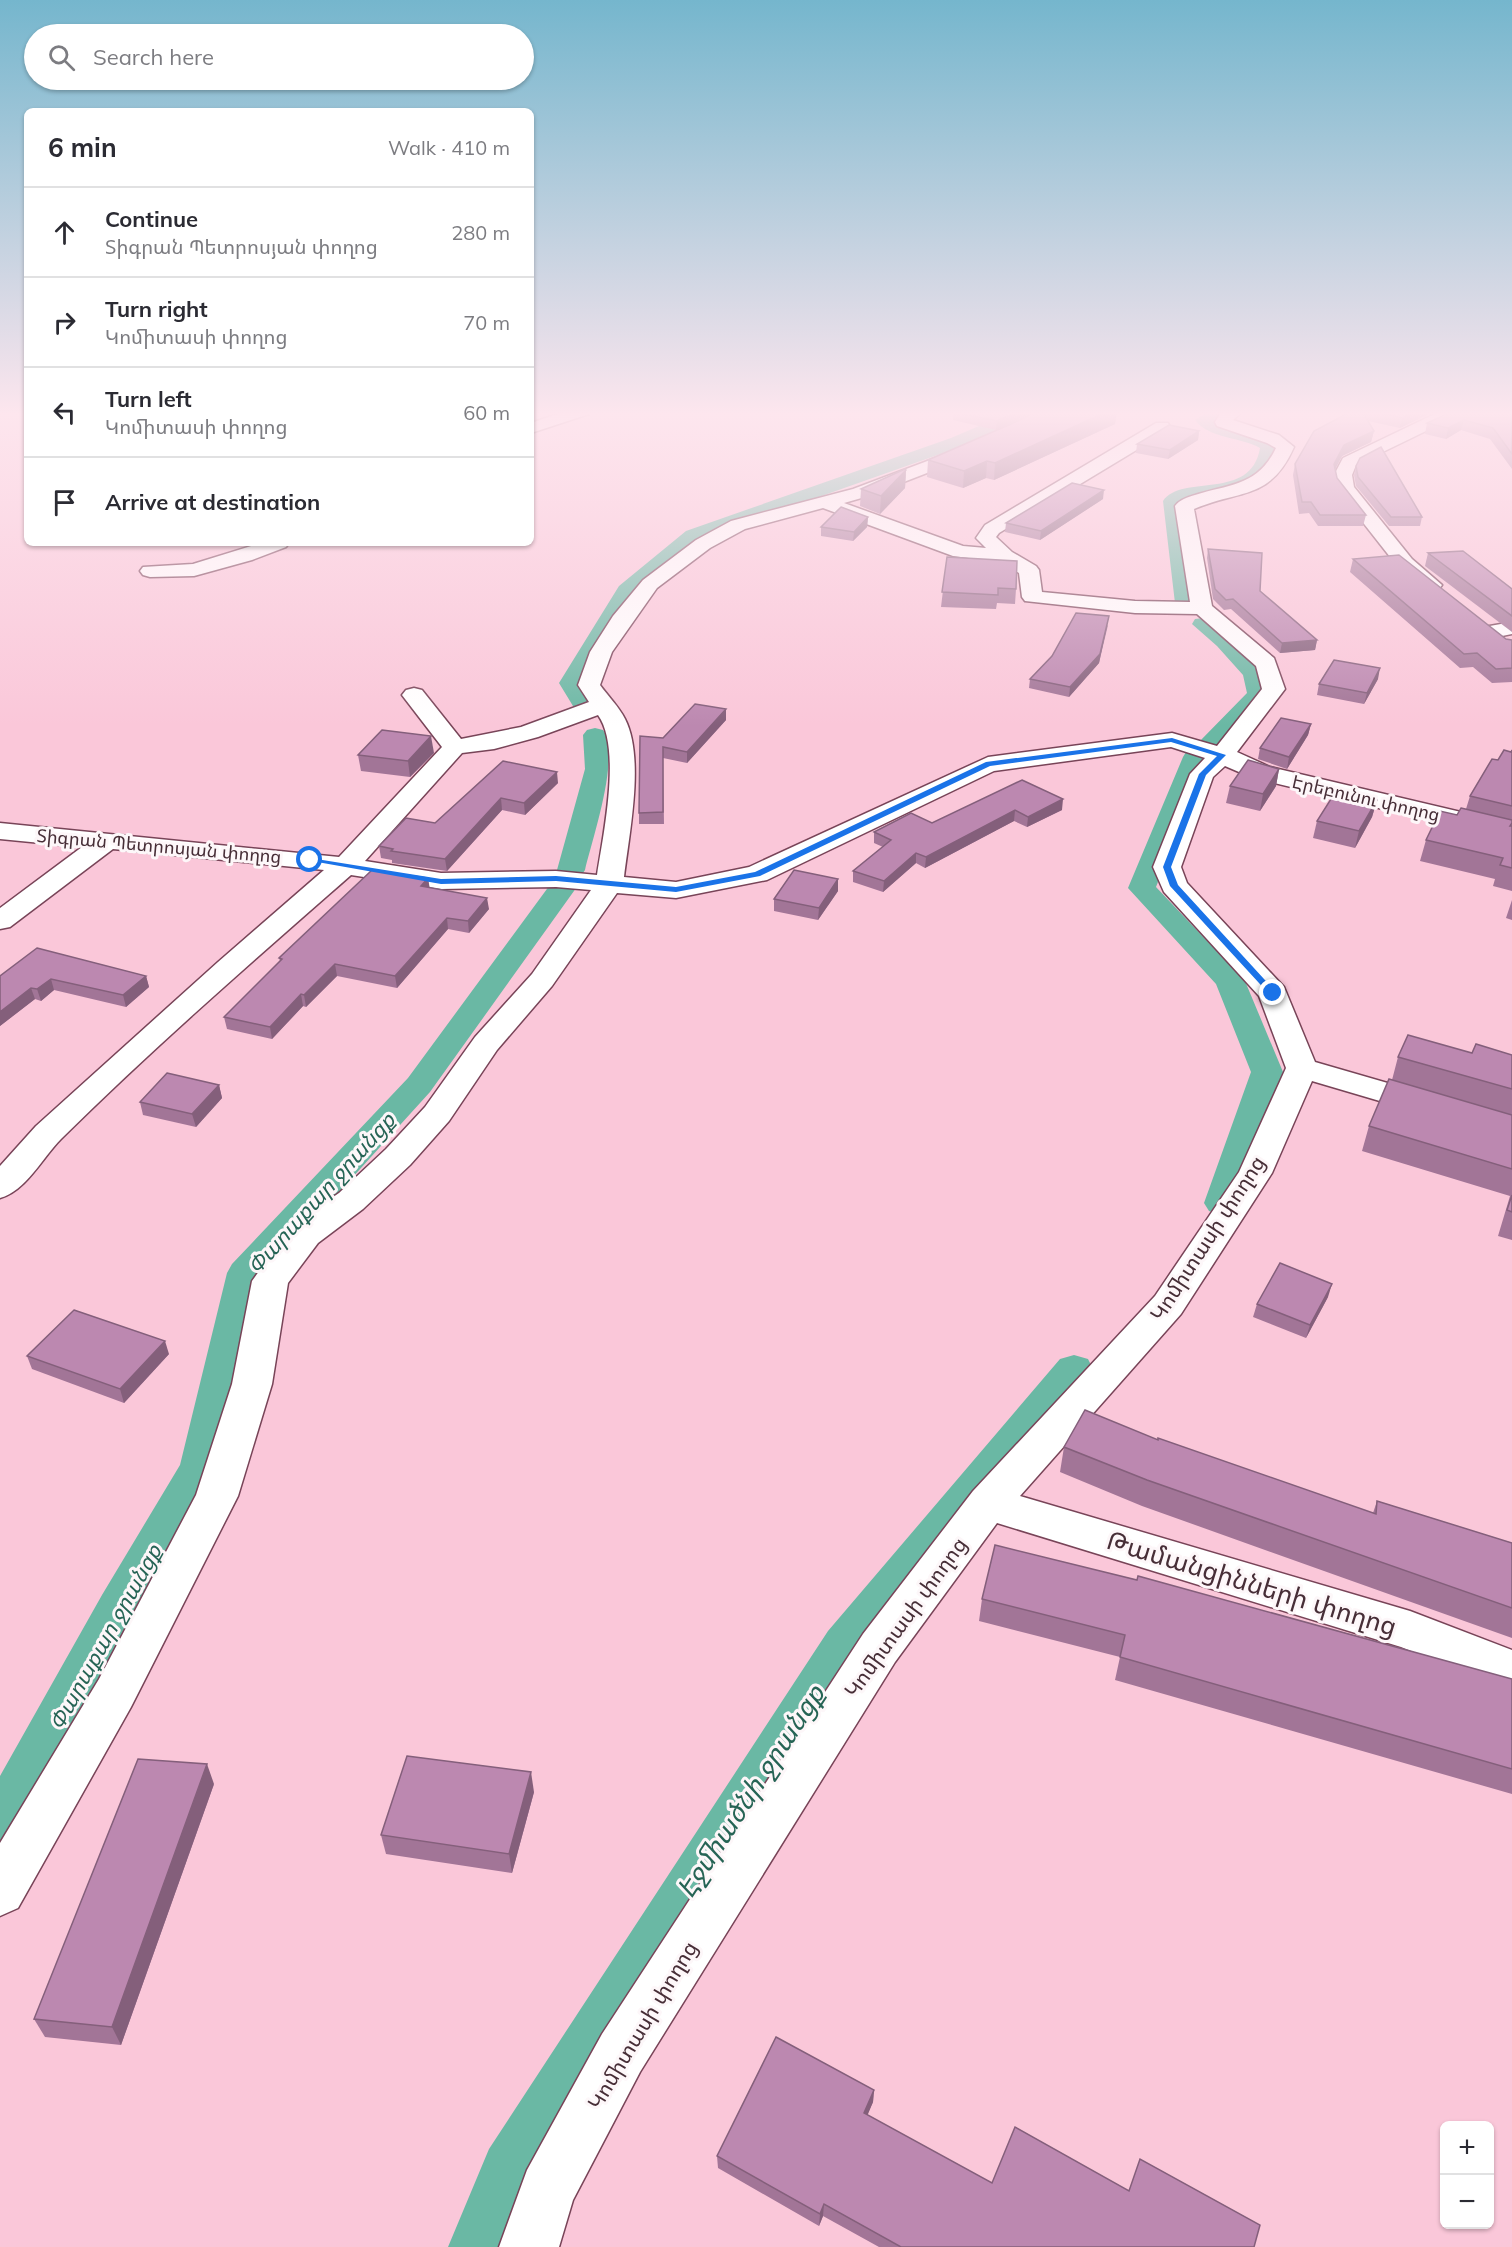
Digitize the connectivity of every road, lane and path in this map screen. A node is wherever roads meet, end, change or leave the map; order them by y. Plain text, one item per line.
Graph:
1 (775, 516) edge
2 (862, 516) edge
3 (1014, 516) edge
4 (1186, 516) edge
5 (1367, 516) edge
6 (271, 546) edge
7 (1005, 556) junction
8 (150, 572) dead end
9 (1448, 598) edge
10 (1202, 609) junction
11 (1475, 618) edge
12 (1502, 630) edge
13 (1512, 646) edge
14 (414, 695) dead end
15 (601, 705) junction
16 (455, 747) junction
17 (1222, 755) junction
18 (0, 831) edge
19 (1512, 832) edge
20 (107, 841) junction
21 (345, 866) junction
22 (609, 884) junction
23 (0, 921) edge
24 (1302, 1068) junction
25 (1512, 1130) edge
26 (0, 1187) edge
27 (988, 1503) junction
28 (1512, 1671) edge
29 (0, 1891) edge
30 (529, 2247) edge

1 - 15 street
2 - 7 street
3 - 7 street
4 - 10 street
5 - 9 street
6 - 8 street
7 - 10 street
10 - 17 street
11 - 12 street
12 - 13 street
14 - 16 street
15 - 16 street
15 - 22 street
16 - 21 street
17 - 19 street, Էրեբունու փողոց
17 - 22 street, Տիգրան Պետրոսյան փողոց
17 - 24 street
18 - 20 street, Տիգրան Պետրոսյան փողոց
20 - 21 street, Տիգրան Պետրոսյան փողոց
20 - 23 street
21 - 22 street, Տիգրան Պետրոսյան փողոց
21 - 26 street
22 - 29 street
24 - 25 street
24 - 27 street, Կոմիտասի փողոց
27 - 28 street, Թամանցինների փողոց
27 - 30 street, Կոմիտասի փողոց

